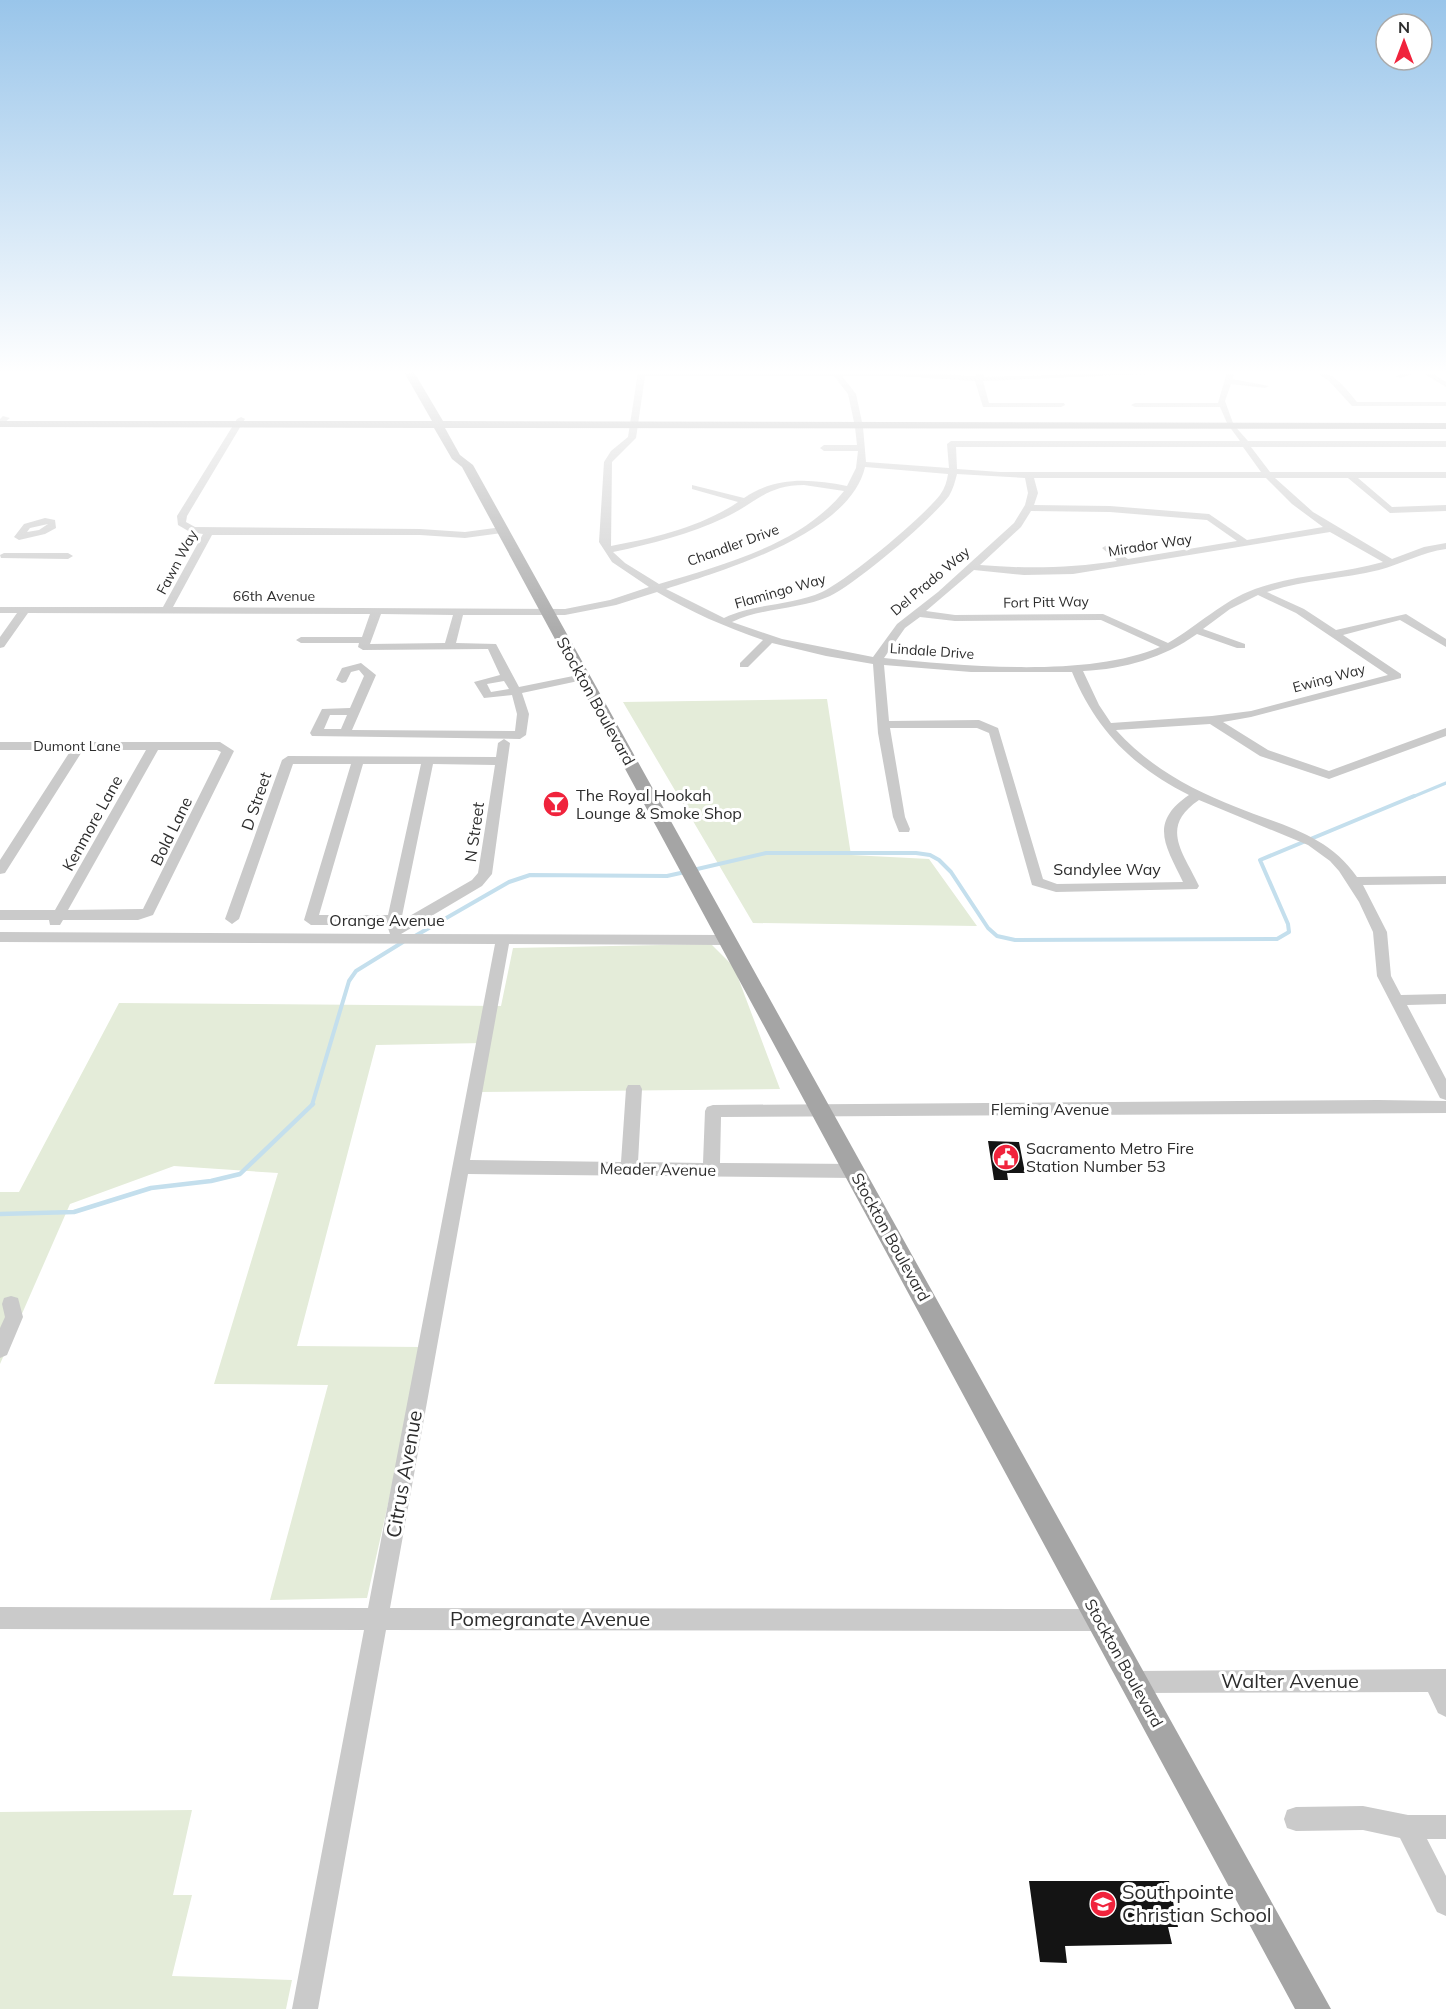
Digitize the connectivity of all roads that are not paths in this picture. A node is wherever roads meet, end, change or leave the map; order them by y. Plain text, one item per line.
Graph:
1 (467, 465) edge
2 (213, 466) edge
3 (608, 466) edge
4 (860, 466) edge
5 (879, 466) edge
6 (953, 466) edge
7 (1261, 466) edge
8 (951, 473) junction
9 (1268, 475) junction
10 (1350, 475) junction
11 (1446, 475) edge
12 (1029, 476) junction
13 (695, 487) dead end
14 (849, 489) junction
15 (746, 501) junction
16 (1029, 508) junction
17 (1446, 508) edge
18 (1331, 529) junction
19 (502, 530) junction
20 (209, 532) junction
21 (19, 537) dead end
22 (1245, 543) junction
23 (1446, 546) edge
24 (1107, 548) dead end
25 (607, 550) junction
26 (68, 556) dead end
27 (2, 558) edge
28 (1125, 562) junction
29 (1391, 563) junction
30 (972, 567) junction
31 (656, 588) junction
32 (1258, 591) junction
33 (0, 610) edge
34 (25, 610) junction
35 (166, 611) junction
36 (377, 611) junction
37 (459, 612) junction
38 (548, 612) junction
39 (916, 613) junction
40 (724, 622) junction
41 (1197, 630) junction
42 (1334, 634) junction
43 (770, 639) junction
44 (301, 640) dead end
45 (364, 644) junction
46 (1446, 644) edge
47 (0, 645) edge
48 (1241, 646) dead end
49 (449, 647) junction
50 (1170, 648) junction
51 (876, 662) junction
52 (744, 665) dead end
53 (361, 666) junction
54 (1076, 668) junction
55 (507, 677) junction
56 (583, 677) junction
57 (342, 680) dead end
58 (516, 691) junction
59 (354, 712) junction
60 (1212, 720) junction
61 (884, 725) junction
62 (1108, 727) junction
63 (1446, 732) edge
64 (345, 733) junction
65 (504, 743) dead end
66 (0, 746) edge
67 (78, 746) junction
68 (154, 746) junction
69 (358, 760) junction
70 (428, 761) junction
71 (501, 761) junction
72 (1198, 795) junction
73 (904, 829) dead end
74 (0, 870) edge
75 (1446, 880) edge
76 (1353, 881) junction
77 (0, 915) edge
78 (59, 915) junction
79 (232, 919) dead end
80 (396, 932) junction
81 (0, 937) edge
82 (47, 937) junction
83 (503, 939) junction
84 (727, 940) junction
85 (1396, 999) junction
86 (1446, 999) edge
87 (634, 1089) dead end
88 (1446, 1094) edge
89 (1446, 1107) edge
90 (821, 1110) junction
91 (461, 1167) junction
92 (629, 1168) junction
93 (711, 1169) junction
94 (854, 1171) junction
95 (11, 1304) dead end
96 (0, 1349) edge
97 (0, 1618) edge
98 (377, 1619) junction
99 (1101, 1620) junction
100 (1440, 1680) edge
101 (1135, 1682) junction
102 (1446, 1705) edge
103 (1296, 1819) dead end
104 (1408, 1827) junction
105 (1446, 1827) edge
106 (1446, 1903) edge
107 (305, 2009) edge
108 (1314, 2009) edge

1 - 19 main road, Stockton Boulevard
2 - 20 street, Fawn Way
3 - 25 street
4 - 14 street, Chandler Drive
5 - 8 street
6 - 8 street, Flamingo Way
7 - 9 street
8 - 12 street
8 - 40 street, Flamingo Way
9 - 10 street
9 - 12 street
9 - 18 street
10 - 11 street
10 - 17 street
12 - 16 street
13 - 15 street
14 - 15 street
14 - 31 street, Chandler Drive
15 - 25 street
16 - 22 street
16 - 30 street, Del Prado Way
18 - 22 street, Mirador Way
18 - 29 street
19 - 20 street
19 - 38 main road, Stockton Boulevard
20 - 35 street, Fawn Way
21 - 27 street
22 - 28 street, Mirador Way
23 - 29 street, Lindale Drive
24 - 28 street
25 - 31 street, Lindale Drive
26 - 27 street
28 - 30 street, Mirador Way
29 - 32 street, Lindale Drive
30 - 39 street, Del Prado Way
31 - 38 street, Chandler Drive
31 - 40 street, Lindale Drive
32 - 41 street, Lindale Drive
32 - 42 street, Ewing Way
33 - 34 street, 66th Avenue
34 - 35 street, 66th Avenue
34 - 47 street
35 - 36 street, 66th Avenue
36 - 37 street, 66th Avenue
36 - 45 street
37 - 38 street, 66th Avenue
37 - 49 street
38 - 56 main road, Stockton Boulevard
39 - 50 street, Fort Pitt Way
39 - 51 street, Del Prado Way
40 - 43 street, Lindale Drive
41 - 48 street
41 - 50 street, Lindale Drive
42 - 46 street
42 - 60 street, Ewing Way
43 - 51 street, Lindale Drive
43 - 52 street
44 - 45 street
45 - 49 street
45 - 53 street
49 - 55 street
50 - 54 street, Lindale Drive
51 - 54 street, Lindale Drive
51 - 61 street
53 - 57 street
53 - 59 street
54 - 62 street
55 - 58 street
55 - 58 street
56 - 58 street
56 - 84 main road, Stockton Boulevard
58 - 64 street
59 - 64 street
59 - 64 street
60 - 62 street, Ewing Way
60 - 63 street
61 - 72 street, Sandylee Way
61 - 73 street
62 - 72 street
65 - 71 street, N Street
66 - 67 street, Dumont Lane
67 - 68 street, Dumont Lane
67 - 74 street
68 - 78 street, Kenmore Lane
68 - 78 street, Bold Lane
69 - 70 street
69 - 79 street, D Street
69 - 80 street
70 - 71 street
70 - 80 street
71 - 80 street, N Street
72 - 76 street
75 - 76 street
76 - 85 street
77 - 78 street
78 - 82 street
80 - 82 street, Orange Avenue
80 - 83 street, Orange Avenue
81 - 82 street, Orange Avenue
83 - 84 street, Orange Avenue
83 - 91 street, Citrus Avenue
84 - 90 main road, Stockton Boulevard
85 - 86 street
85 - 88 street
87 - 92 street
89 - 90 street, Fleming Avenue
90 - 93 street, Fleming Avenue
90 - 94 main road, Stockton Boulevard
91 - 92 street, Meader Avenue
91 - 98 street, Citrus Avenue
92 - 93 street, Meader Avenue
93 - 94 street, Meader Avenue
94 - 99 main road, Stockton Boulevard
95 - 96 street
97 - 98 street, Pomegranate Avenue
98 - 99 street, Pomegranate Avenue
98 - 107 street, Citrus Avenue
99 - 101 main road, Stockton Boulevard
100 - 101 street, Walter Avenue
100 - 102 street
101 - 108 main road, Stockton Boulevard
103 - 104 street
104 - 105 street
104 - 106 street

